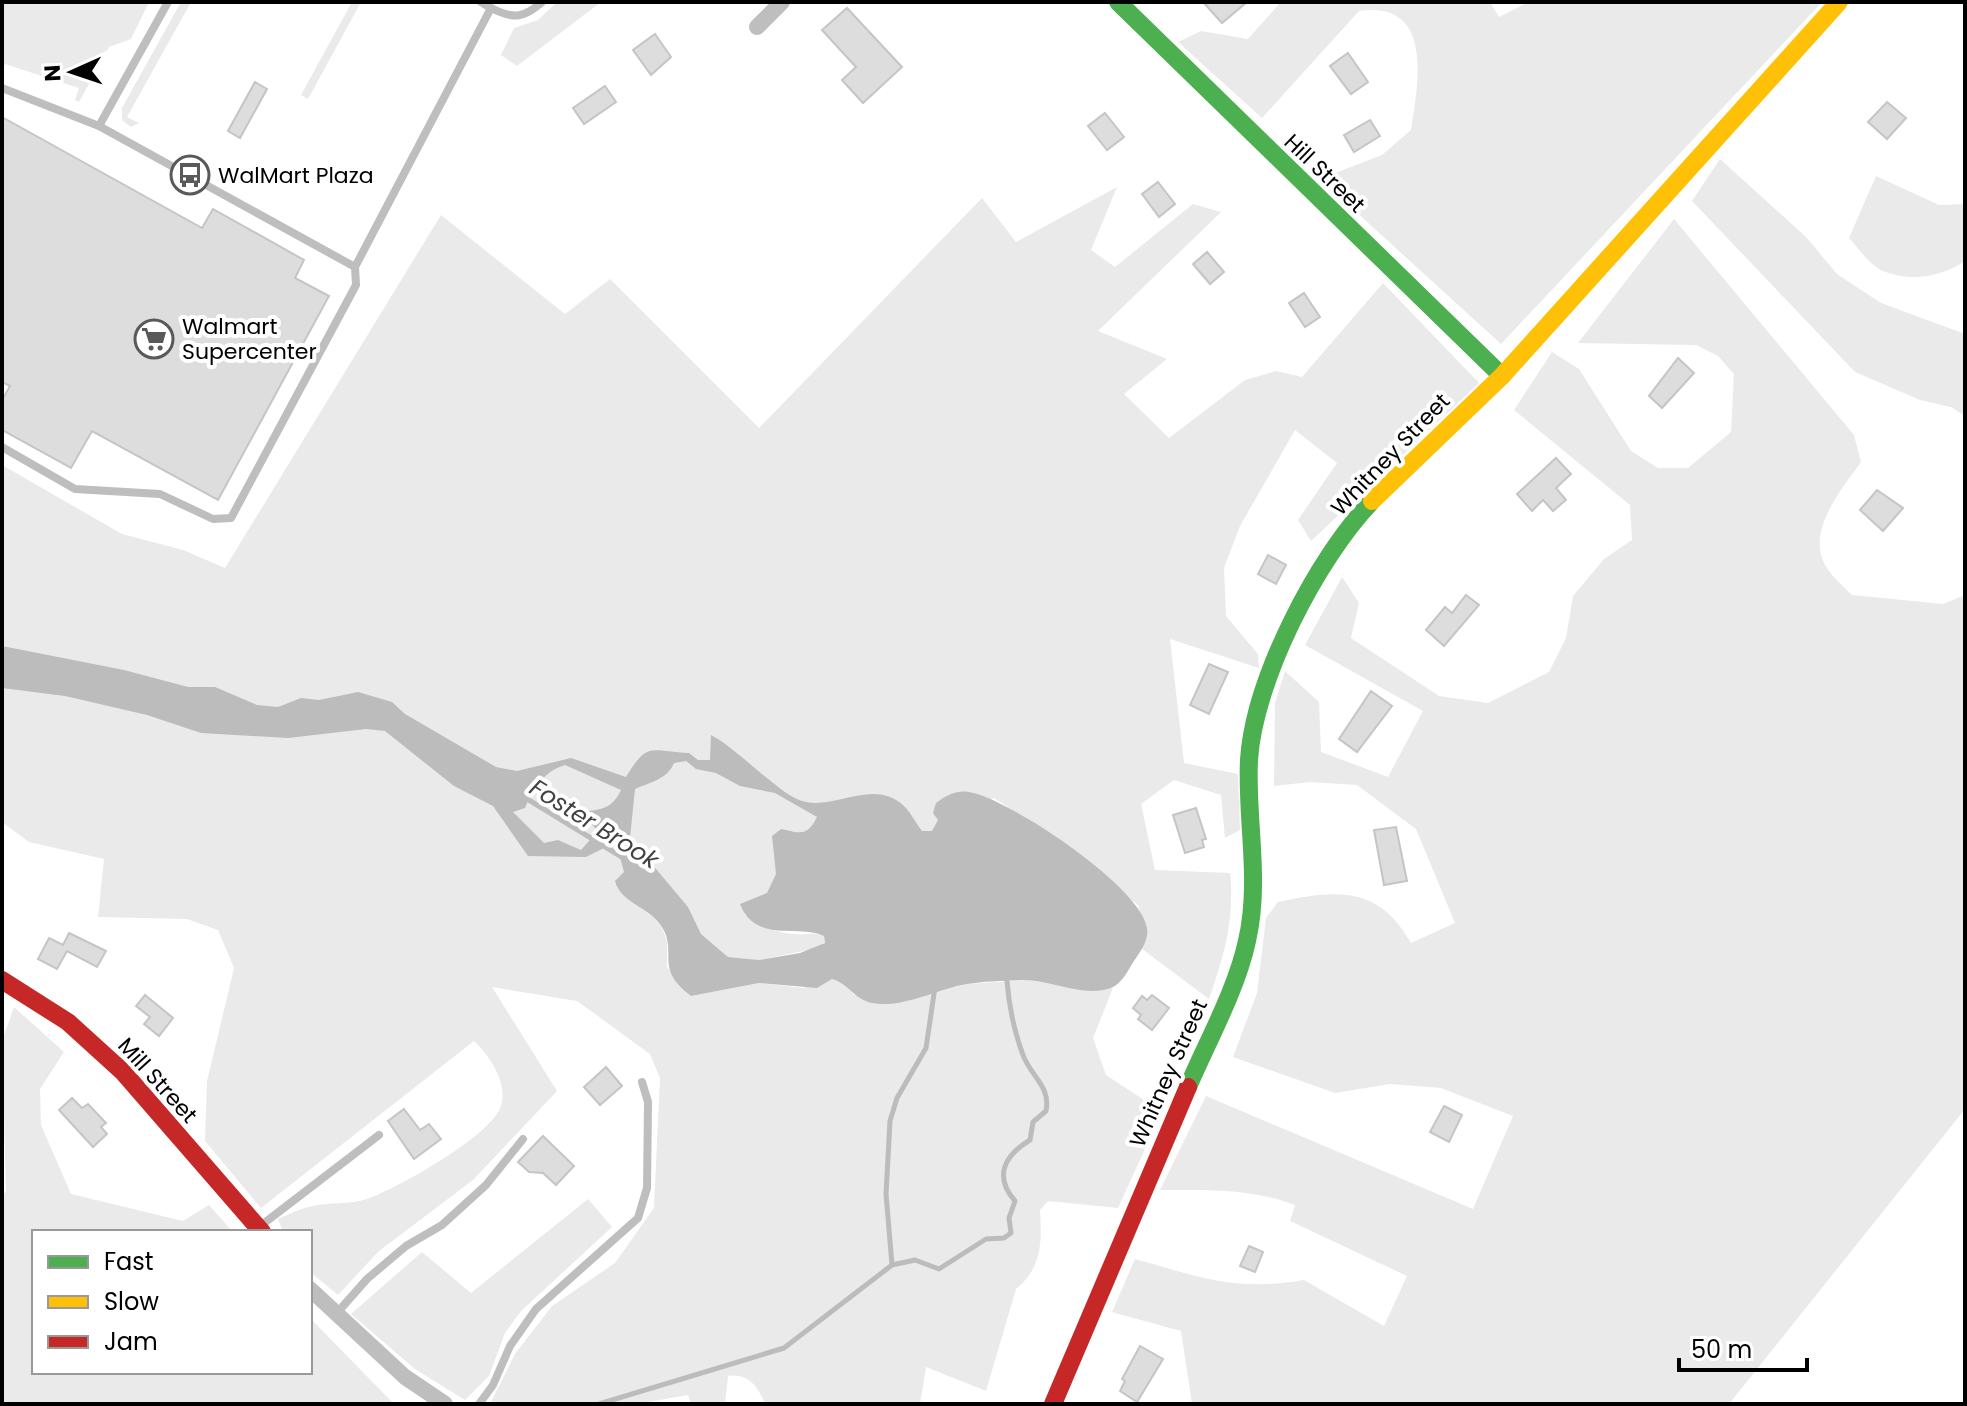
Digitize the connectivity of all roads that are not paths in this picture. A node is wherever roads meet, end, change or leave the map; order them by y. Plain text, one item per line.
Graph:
1 (168, 2) edge
2 (481, 2) edge
3 (542, 2) edge
4 (782, 2) edge
5 (1118, 2) edge
6 (1839, 2) edge
7 (491, 8) junction
8 (757, 27) dead end
9 (2, 88) edge
10 (99, 126) junction
11 (355, 267) junction
12 (1502, 376) junction
13 (2, 447) edge
14 (2, 980) edge
15 (642, 1082) dead end
16 (379, 1135) dead end
17 (523, 1139) dead end
18 (260, 1230) edge
19 (312, 1291) edge
20 (335, 1315) junction
21 (445, 1404) edge
22 (479, 1404) edge
23 (1053, 1404) edge

1 - 10 lane
2 - 7 lane
3 - 7 lane
4 - 8 street
5 - 12 street, Hill Street
6 - 12 street, Whitney Street
7 - 11 lane
9 - 10 lane
10 - 11 lane
11 - 13 lane
12 - 23 street, Whitney Street
14 - 18 street, Mill Street
15 - 22 lane
16 - 18 lane
17 - 20 lane
19 - 20 street
20 - 21 street

